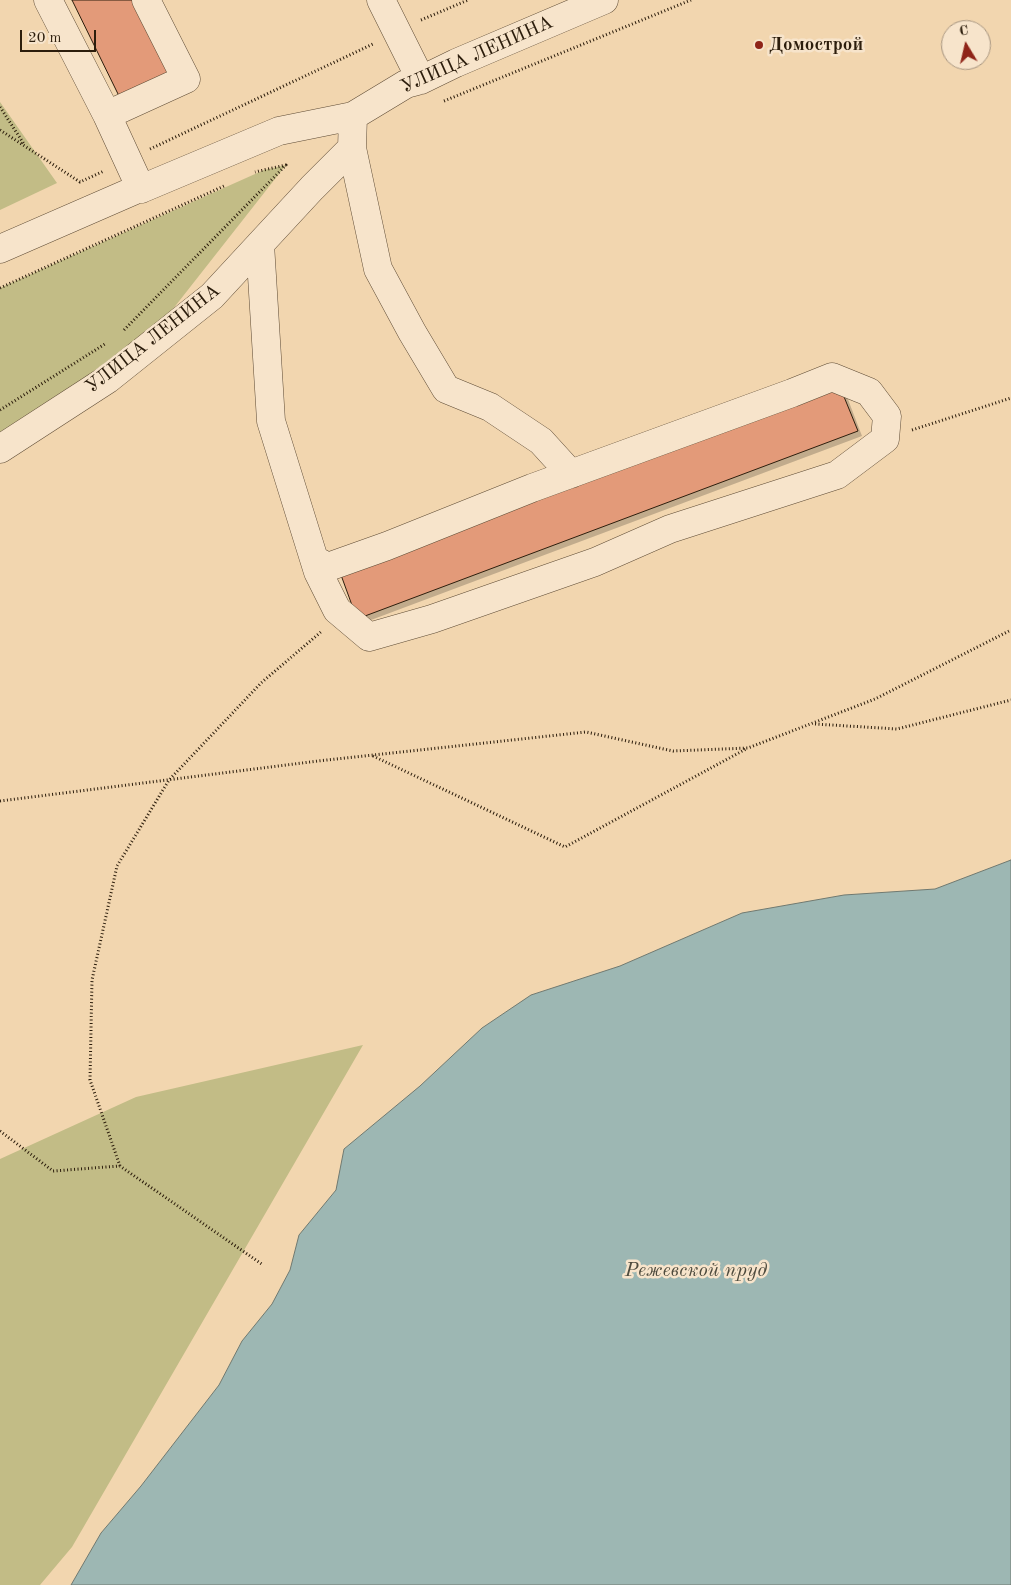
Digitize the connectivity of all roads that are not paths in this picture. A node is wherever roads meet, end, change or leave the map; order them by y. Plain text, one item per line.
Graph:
1 (48, 0) edge
2 (146, 0) edge
3 (381, 0) edge
4 (604, 0) edge
5 (421, 80) junction
6 (107, 115) junction
7 (353, 116) junction
8 (352, 148) junction
9 (142, 189) junction
10 (260, 244) junction
11 (0, 249) edge
12 (0, 449) edge
13 (571, 474) junction
14 (315, 560) junction

1 - 6 street
2 - 6 street
3 - 5 street
4 - 5 street, УЛИЦА ЛЕНИНА
5 - 7 street, УЛИЦА ЛЕНИНА
6 - 9 street
7 - 8 street
7 - 9 street, УЛИЦА ЛЕНИНА
8 - 10 street, УЛИЦА ЛЕНИНА
8 - 13 street
9 - 11 street, УЛИЦА ЛЕНИНА
10 - 12 street, УЛИЦА ЛЕНИНА
10 - 14 street
13 - 14 street
13 - 14 street

